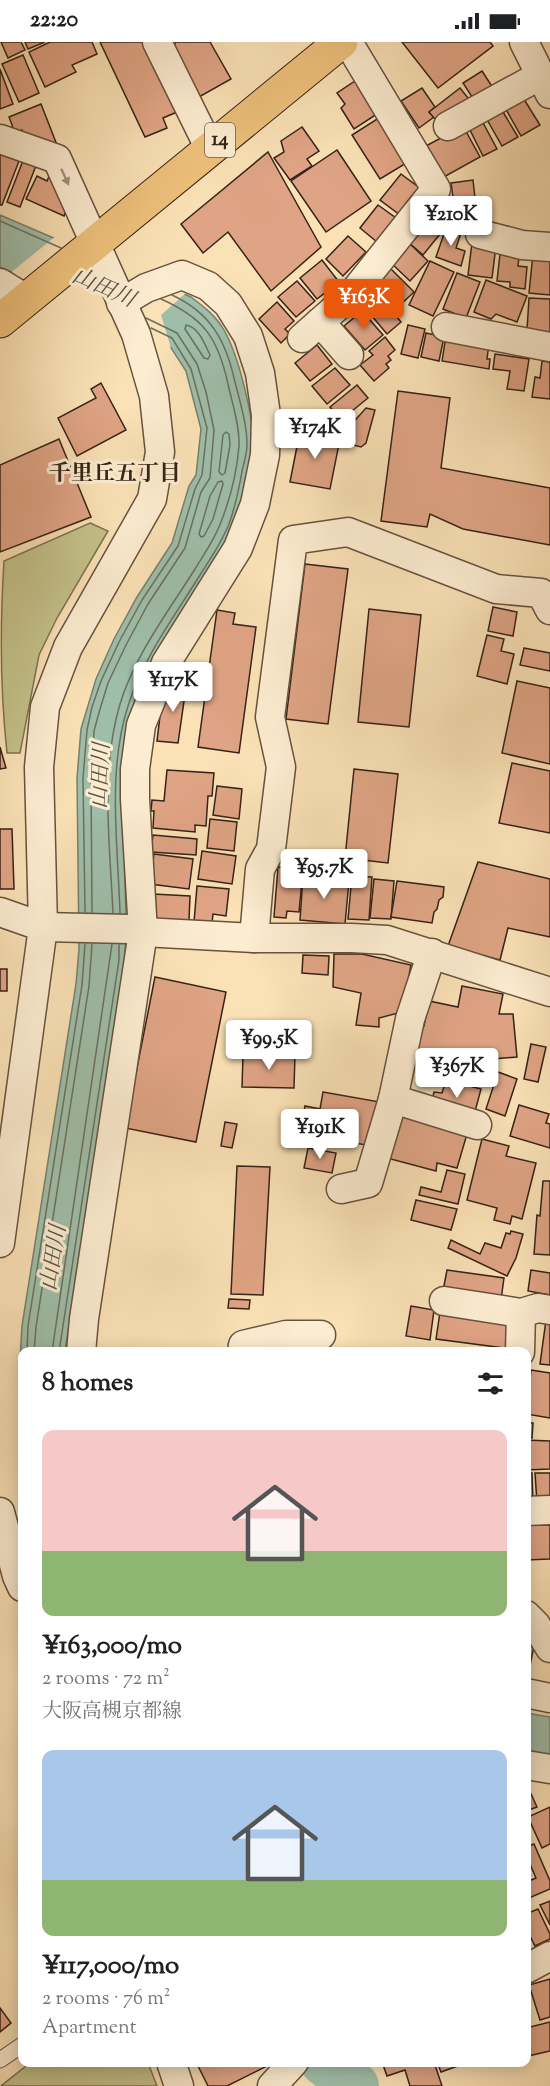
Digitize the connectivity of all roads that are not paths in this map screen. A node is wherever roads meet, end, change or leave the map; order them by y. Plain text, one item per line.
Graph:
1 (157, 42) edge
2 (341, 42) edge
3 (348, 42) edge
4 (524, 42) edge
5 (545, 84) edge
6 (448, 126) dead end
7 (0, 139) edge
8 (210, 149) junction
9 (480, 234) dead end
10 (97, 242) junction
11 (550, 247) edge
12 (20, 292) edge
13 (121, 303) junction
14 (0, 321) edge
15 (446, 327) dead end
16 (550, 346) edge
17 (349, 355) dead end
18 (550, 610) edge
19 (0, 912) edge
20 (55, 928) junction
21 (135, 931) junction
22 (254, 938) junction
23 (432, 953) junction
24 (550, 992) edge
25 (12, 1080) edge
26 (393, 1099) junction
27 (477, 1125) dead end
28 (341, 1189) dead end
29 (0, 1243) edge
30 (444, 1301) dead end
31 (550, 1310) edge
32 (521, 1313) junction
33 (321, 1335) dead end
34 (81, 1347) edge
35 (243, 1347) edge
36 (520, 1347) edge
37 (550, 1510) edge
38 (531, 1511) edge
39 (0, 1512) edge
40 (18, 1578) edge
41 (531, 1620) edge
42 (550, 1648) edge
43 (531, 1694) edge
44 (550, 1698) edge
45 (531, 1766) edge
46 (550, 1769) edge
47 (550, 1956) edge
48 (531, 1966) edge
49 (18, 2048) edge
50 (0, 2060) edge
51 (173, 2067) edge
52 (289, 2067) edge
53 (179, 2086) edge
54 (272, 2086) edge

1 - 8 street
2 - 8 main road, 14
3 - 17 street
4 - 5 street
5 - 6 street
7 -> 10 street
8 - 10 main road, 14
9 - 11 street
10 - 12 main road, 14
10 - 13 street
12 - 14 main road, 14
13 - 20 street
13 - 21 street
15 - 16 street
18 - 22 street
19 - 20 street
20 - 21 street
20 - 25 street
21 - 22 street
21 - 34 street
22 - 23 street
23 - 24 street
23 - 26 street
25 - 29 street
26 - 27 street
26 - 28 street
30 - 32 street
31 - 32 street
32 - 36 street
33 - 35 street
37 - 38 street
39 - 40 street
41 - 42 street
43 - 44 street
45 - 46 street
47 - 48 street
49 - 50 lane
51 - 53 street
52 - 54 street

